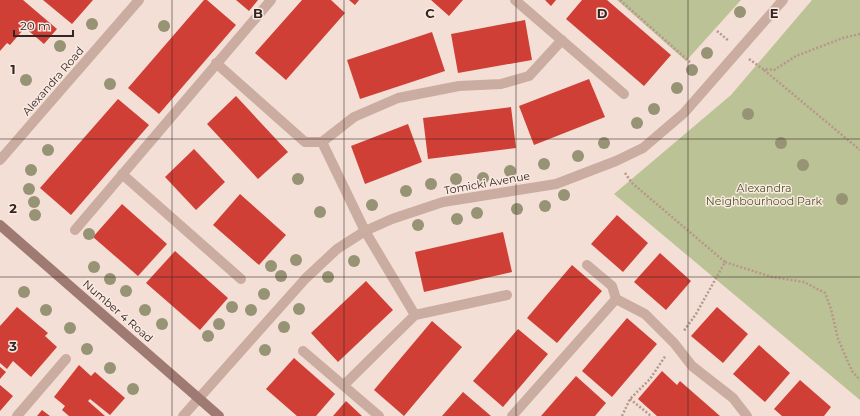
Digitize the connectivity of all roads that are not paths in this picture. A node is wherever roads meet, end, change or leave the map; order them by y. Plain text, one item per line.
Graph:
1 (139, 0) edge
2 (271, 0) edge
3 (515, 0) edge
4 (783, 0) edge
5 (562, 40) junction
6 (216, 63) junction
7 (624, 94) dead end
8 (322, 142) junction
9 (0, 160) edge
10 (122, 174) junction
11 (0, 225) edge
12 (75, 230) dead end
13 (365, 231) junction
14 (587, 265) dead end
15 (241, 279) dead end
16 (507, 295) dead end
17 (616, 299) junction
18 (415, 315) junction
19 (303, 351) dead end
20 (66, 359) dead end
21 (344, 385) junction
22 (199, 398) junction
23 (17, 416) edge
24 (183, 416) edge
25 (219, 416) edge
26 (379, 416) edge
27 (512, 416) edge
28 (747, 416) edge

1 - 9 street, Alexandra Road
2 - 6 street
3 - 5 street
4 - 13 street, Tomicki Avenue
5 - 7 street
5 - 8 street
6 - 8 street
6 - 10 street
8 - 13 street
10 - 12 street
10 - 15 street
11 - 22 main road, Number 4 Road
13 - 18 street
13 - 22 street, Tomicki Avenue
14 - 17 street
16 - 18 street
17 - 27 street
17 - 28 street
18 - 21 street
19 - 21 street
20 - 23 street
21 - 26 street
22 - 24 street, Tomicki Avenue
22 - 25 main road, Number 4 Road

